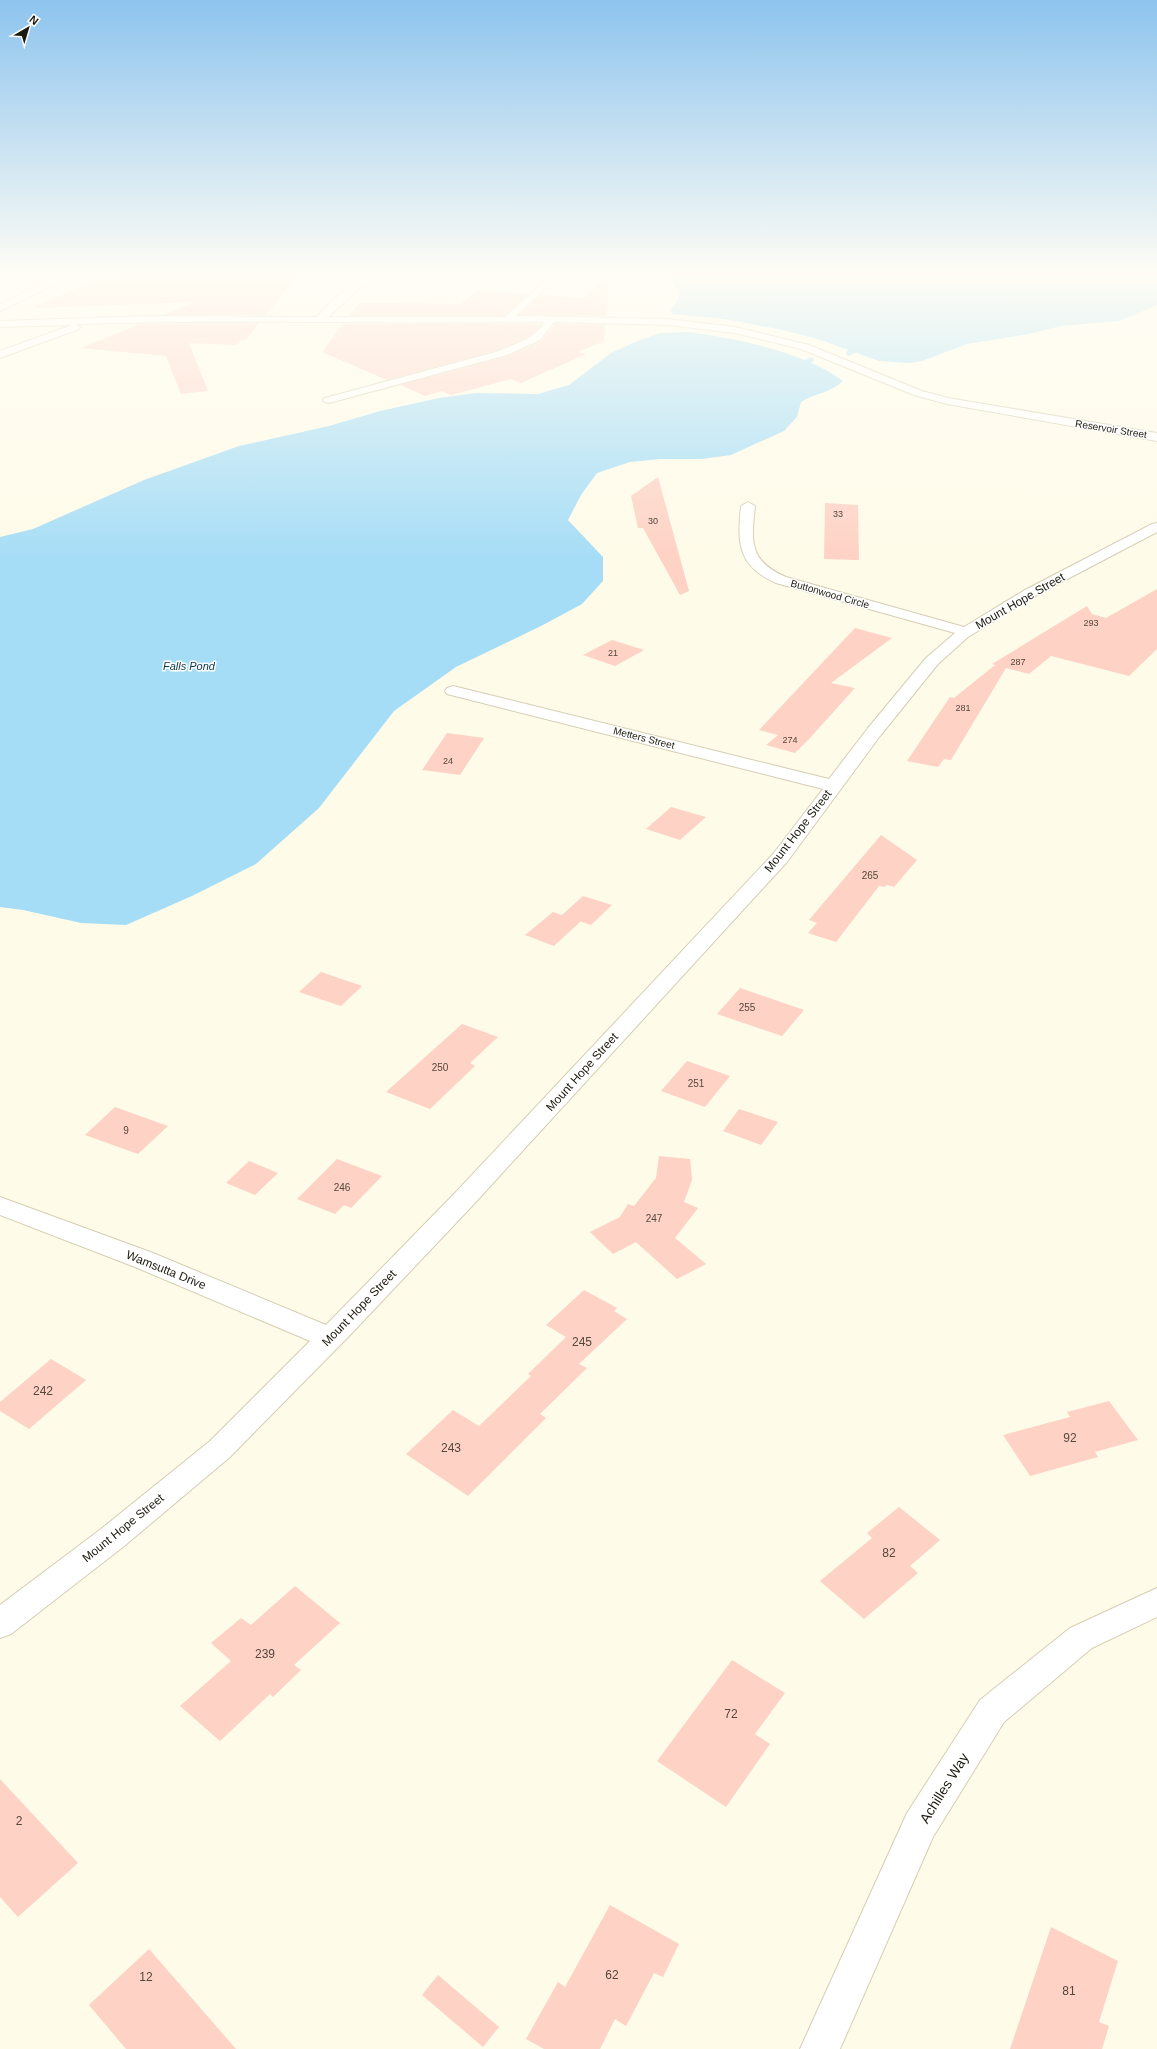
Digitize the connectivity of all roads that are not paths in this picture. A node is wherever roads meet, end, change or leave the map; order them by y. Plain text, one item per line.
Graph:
1 (445, 369) edge
2 (858, 369) edge
3 (329, 400) dead end
4 (1157, 437) edge
5 (748, 506) dead end
6 (1157, 527) edge
7 (967, 632) junction
8 (453, 691) dead end
9 (834, 786) junction
10 (0, 1206) edge
11 (330, 1338) junction
12 (1157, 1602) edge
13 (0, 1624) edge
14 (820, 2049) edge

1 - 3 street
2 - 4 street, Reservoir Street
5 - 7 street, Buttonwood Circle
6 - 7 street, Mount Hope Street
7 - 9 street, Mount Hope Street
8 - 9 street, Metters Street
9 - 11 street, Mount Hope Street
10 - 11 street, Wamsutta Drive
11 - 13 street, Mount Hope Street
12 - 14 street, Achilles Way

